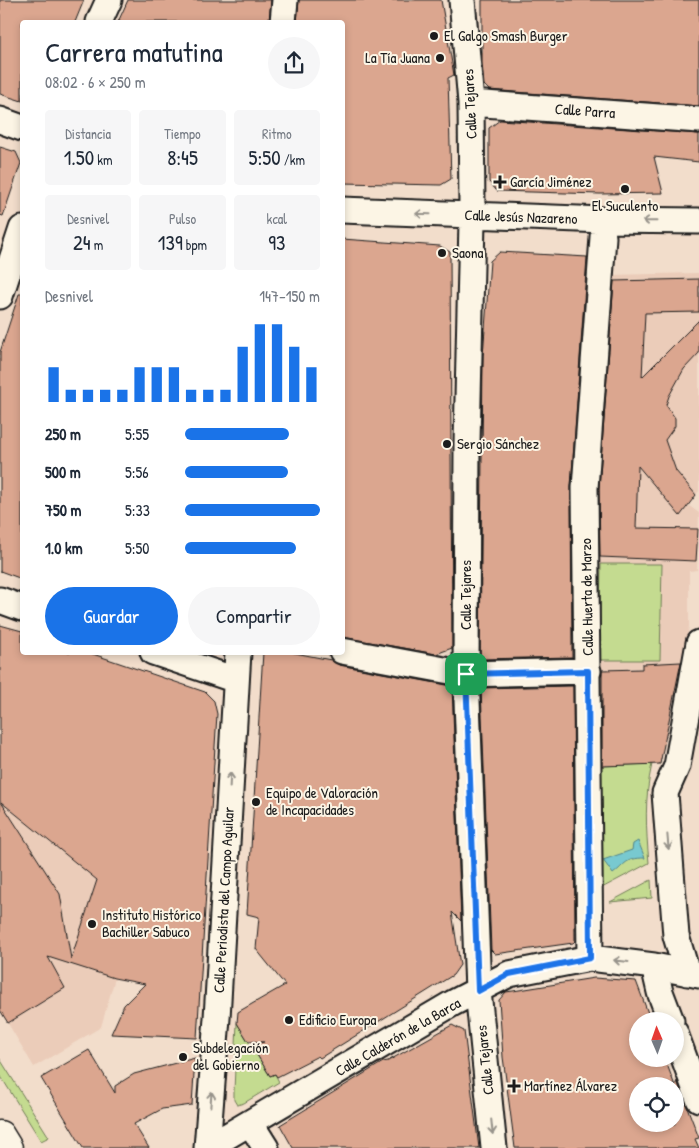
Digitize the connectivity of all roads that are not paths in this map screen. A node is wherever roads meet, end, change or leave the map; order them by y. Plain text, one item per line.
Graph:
1 (108, 0) edge
2 (284, 0) edge
3 (462, 0) edge
4 (101, 20) edge
5 (283, 20) edge
6 (471, 103) junction
7 (0, 120) edge
8 (699, 120) edge
9 (20, 127) edge
10 (345, 210) edge
11 (699, 221) edge
12 (20, 235) edge
13 (604, 237) dead end
14 (0, 296) edge
15 (0, 600) edge
16 (20, 607) edge
17 (699, 643) edge
18 (345, 652) edge
19 (163, 655) edge
20 (238, 655) edge
21 (588, 671) junction
22 (466, 674) junction
23 (236, 680) junction
24 (699, 754) edge
25 (677, 766) junction
26 (590, 958) junction
27 (654, 966) junction
28 (695, 971) edge
29 (478, 991) junction
30 (668, 1012) edge
31 (684, 1058) edge
32 (699, 1099) edge
33 (251, 1124) junction
34 (0, 1135) edge
35 (8, 1148) edge
36 (207, 1148) edge
37 (266, 1148) edge
38 (494, 1148) edge

1 - 4 street
2 - 5 street
3 - 6 street, Calle Tejares
6 - 8 street, Calle Parra
6 - 22 street, Calle Tejares
7 - 9 street
11 -> 10 street, Calle Jesús Nazareno
12 - 14 street
13 - 21 street, Calle Huerta de Marzo
15 - 16 street
17 - 25 street
18 - 22 street
19 - 23 street
20 - 23 street, Calle Periodista del Campo Aguilar
21 - 22 street
21 - 26 street, Calle Huerta de Marzo
22 - 29 street, Calle Tejares
36 -> 23 street, Calle Periodista del Campo Aguilar
24 - 25 street
25 -> 28 street
27 -> 26 street, Calle Calderón de la Barca
26 - 29 street, Calle Calderón de la Barca
27 - 28 street, Calle Calderón de la Barca
27 - 30 street
29 - 33 street, Calle Calderón de la Barca
29 -> 38 street, Calle Tejares
31 - 32 street
33 - 36 street, Calle Calderón de la Barca
33 - 37 street
34 - 35 main road

